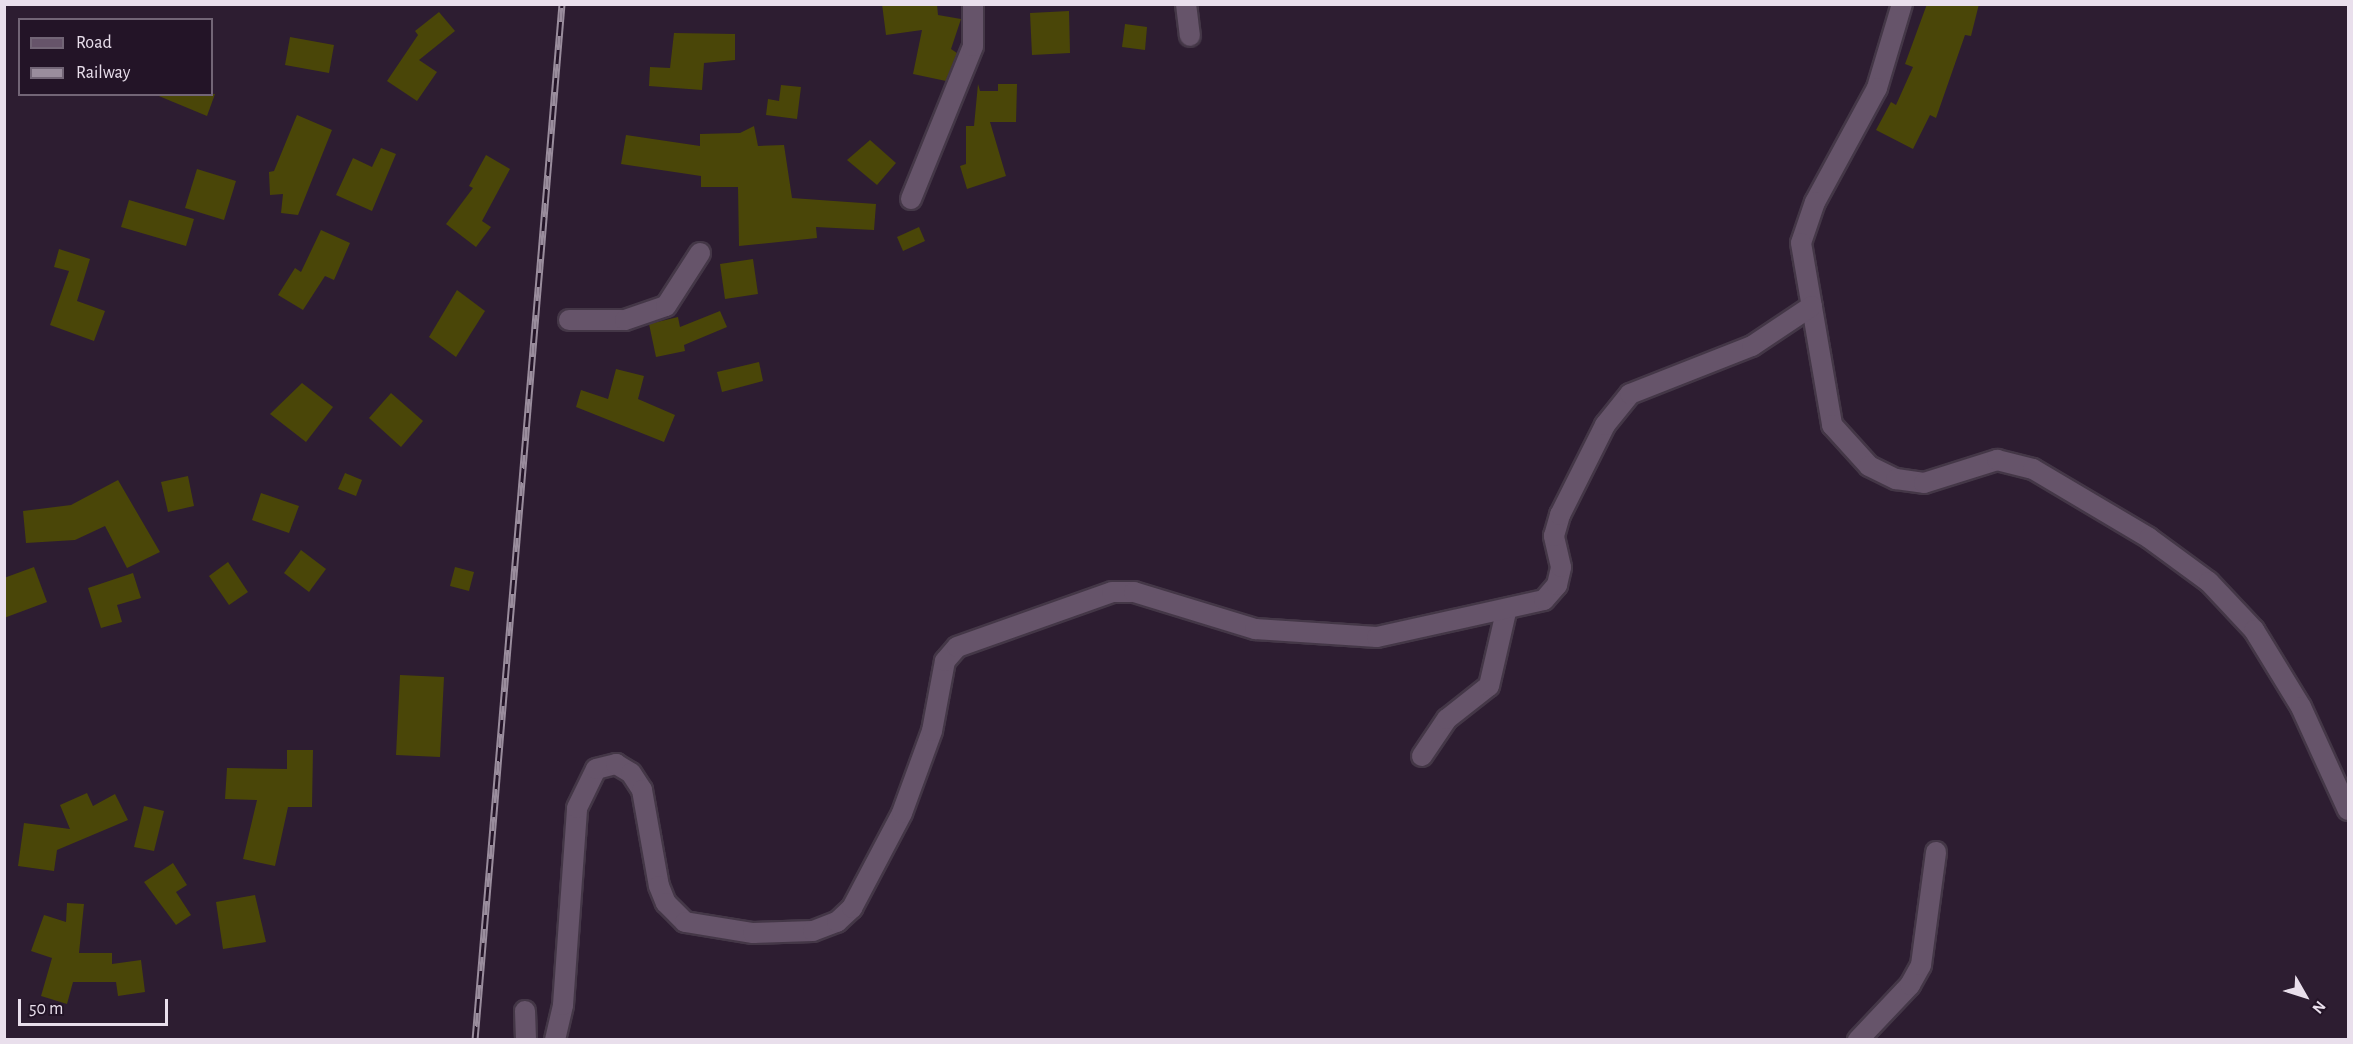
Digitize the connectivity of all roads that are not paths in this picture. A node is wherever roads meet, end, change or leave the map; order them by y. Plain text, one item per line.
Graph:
1 (974, 4) edge
2 (1186, 4) edge
3 (1902, 4) edge
4 (1190, 36) dead end
5 (911, 199) dead end
6 (700, 253) dead end
7 (1812, 306) junction
8 (569, 320) dead end
9 (1506, 612) junction
10 (1422, 756) dead end
11 (2349, 810) edge
12 (1936, 852) dead end
13 (525, 1011) dead end
14 (526, 1040) edge
15 (555, 1040) edge
16 (1858, 1040) edge

1 - 5 street
2 - 4 street
3 - 7 street
6 - 8 street
7 - 9 street
7 - 11 street
9 - 10 street
9 - 15 street
12 - 16 street
13 - 14 street

